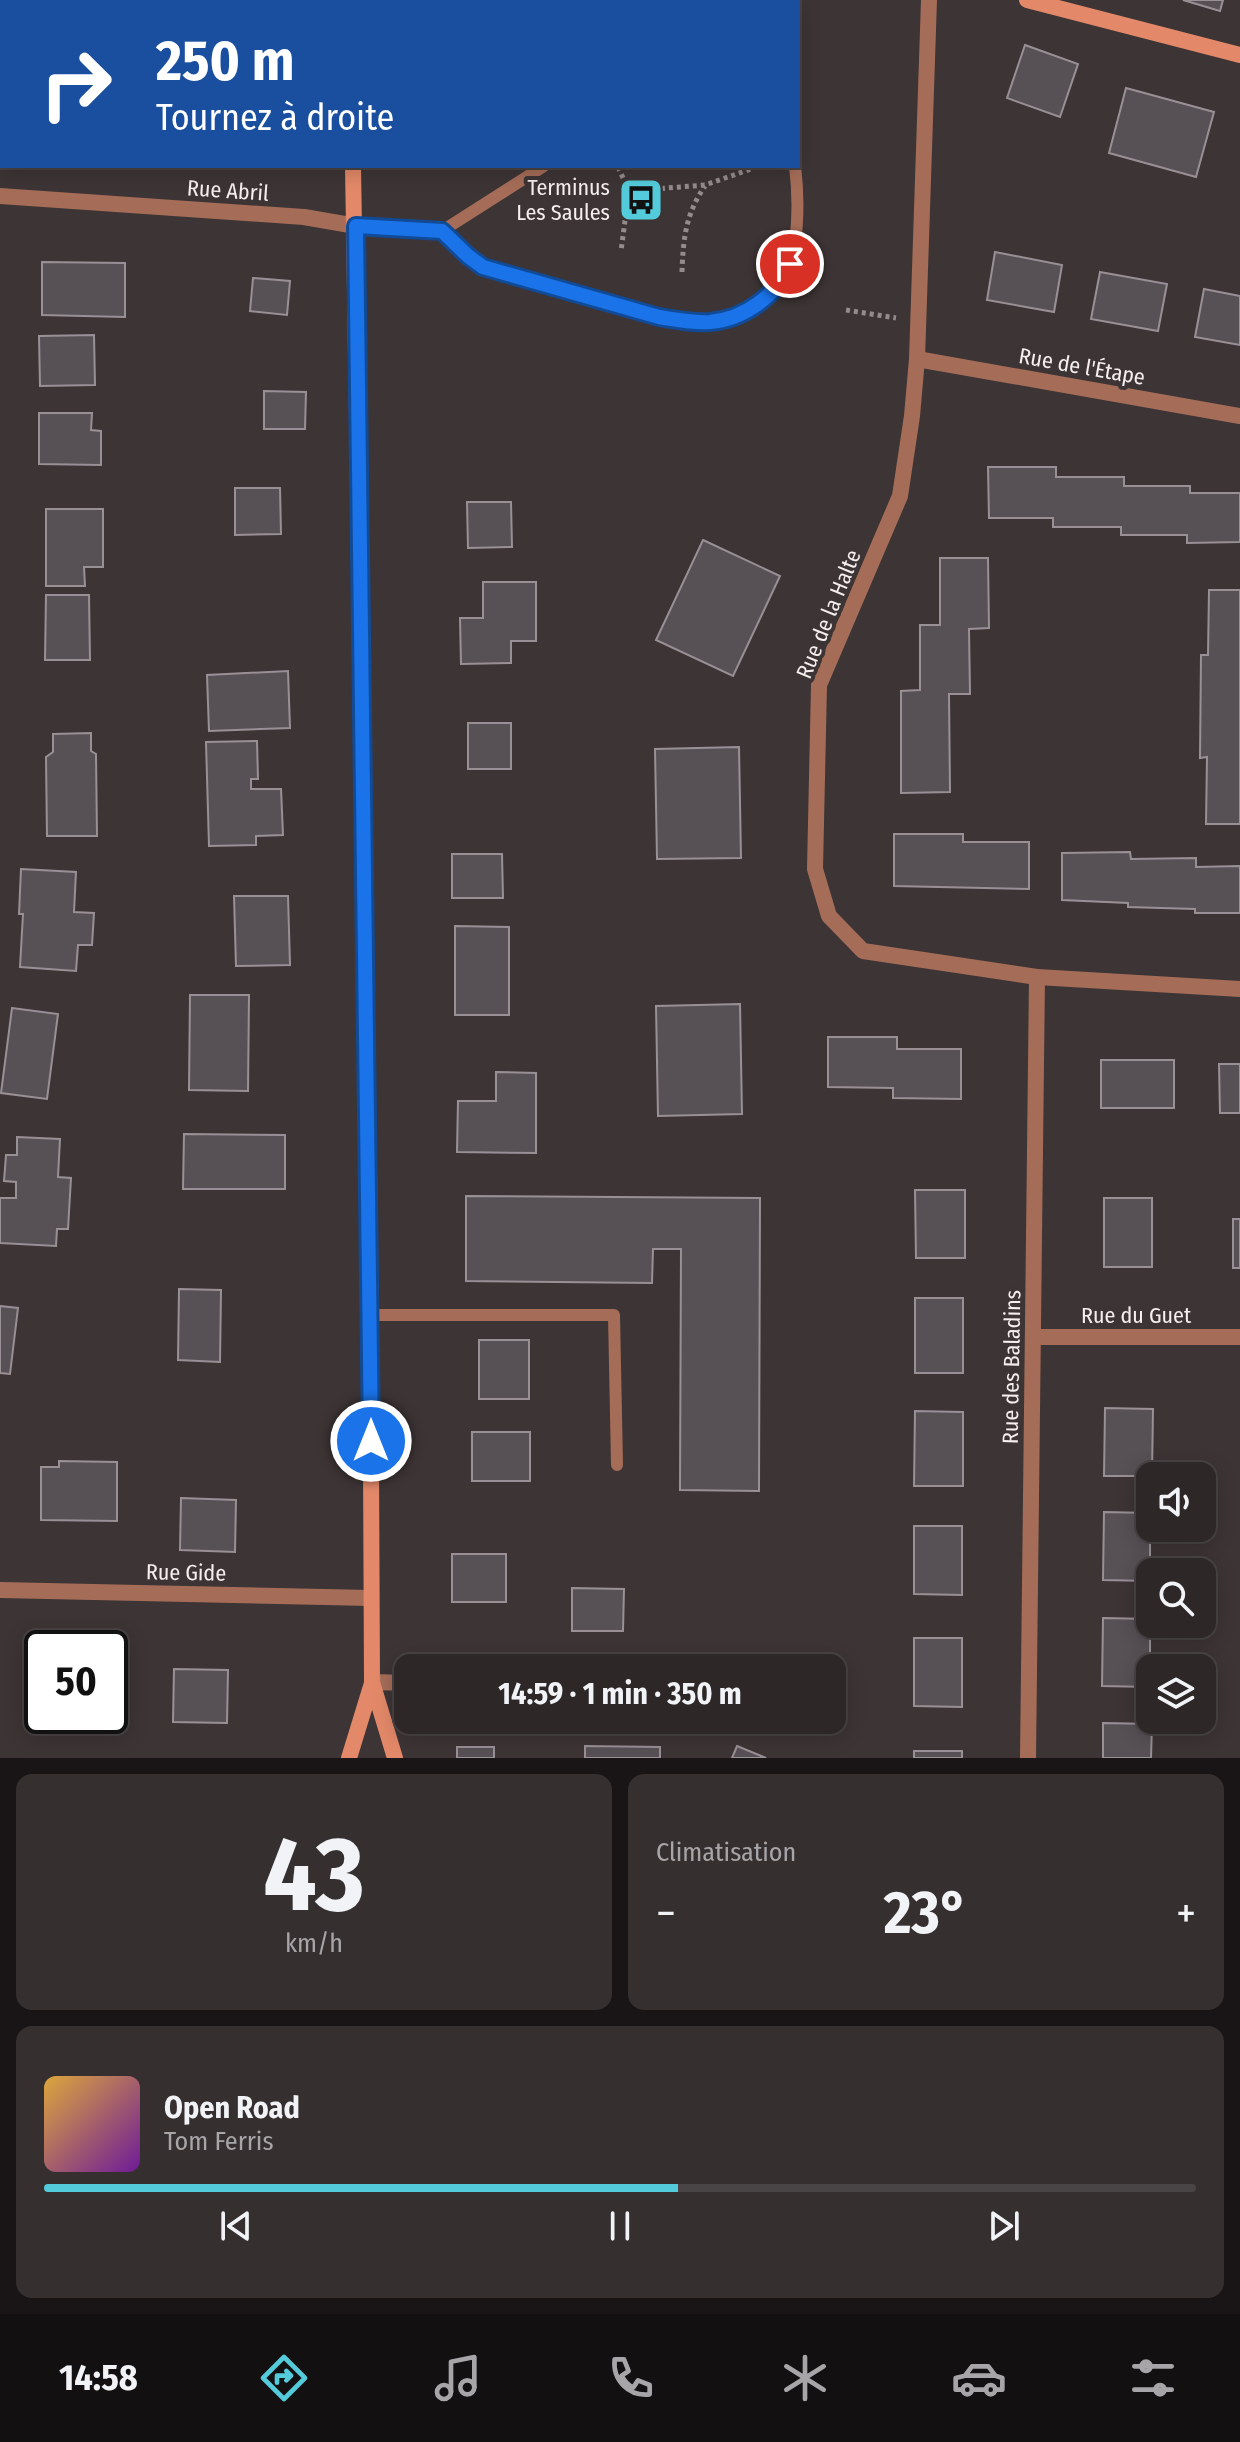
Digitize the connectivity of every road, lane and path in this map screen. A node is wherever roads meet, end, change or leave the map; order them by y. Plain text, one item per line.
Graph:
1 (929, 0) edge
2 (1027, 0) edge
3 (1240, 55) edge
4 (353, 168) edge
5 (541, 168) edge
6 (618, 168) edge
7 (795, 168) edge
8 (751, 169) dead end
9 (705, 185) junction
10 (629, 191) junction
11 (0, 196) edge
12 (356, 226) junction
13 (442, 231) junction
14 (621, 251) dead end
15 (682, 272) dead end
16 (846, 310) dead end
17 (918, 321) junction
18 (917, 359) junction
19 (1240, 416) edge
20 (1037, 977) junction
21 (1240, 989) edge
22 (371, 1315) junction
23 (1033, 1337) junction
24 (1240, 1337) edge
25 (617, 1465) dead end
26 (0, 1590) edge
27 (371, 1598) junction
28 (372, 1682) junction
29 (394, 1683) edge
30 (349, 1758) edge
31 (395, 1758) edge
32 (1028, 1758) edge

1 - 17 street, Rue de la Halte
2 - 3 main road
4 - 12 main road
5 - 13 lane
6 - 10 path
7 - 13 lane
8 - 9 path
9 - 10 path
9 - 15 path
10 - 14 path
11 - 12 street, Rue Abril
12 - 13 lane
12 - 22 main road
16 - 17 path
17 - 18 street, Rue de la Halte
18 - 19 street, Rue de l'Étape
18 - 20 street, Rue de la Halte
20 - 21 street, Rue de la Halte
20 - 23 street, Rue des Baladins
22 - 25 lane
22 - 27 main road
23 - 24 street, Rue du Guet
23 - 32 street, Rue des Baladins
26 - 27 street, Rue Gide
27 - 28 main road
28 - 29 street
28 - 30 main road
28 - 31 main road

